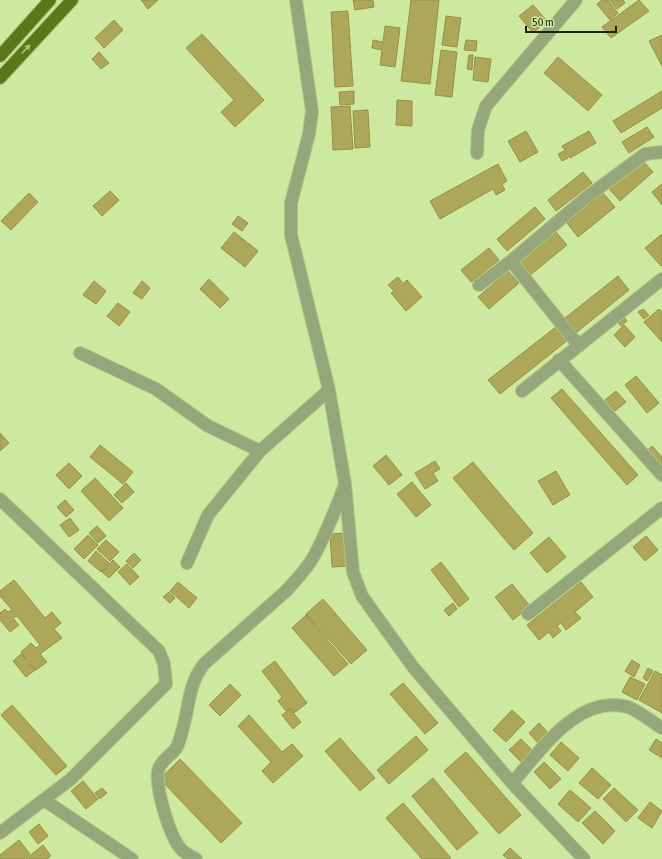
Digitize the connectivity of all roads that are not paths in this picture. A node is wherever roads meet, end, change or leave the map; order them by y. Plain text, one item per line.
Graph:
1 (50, 0) edge
2 (72, 0) edge
3 (296, 0) edge
4 (576, 0) edge
5 (0, 56) edge
6 (0, 78) edge
7 (662, 152) edge
8 (477, 153) dead end
9 (511, 261) junction
10 (662, 279) edge
11 (479, 285) dead end
12 (579, 346) junction
13 (80, 353) dead end
14 (558, 360) junction
15 (329, 390) junction
16 (522, 391) dead end
17 (260, 451) junction
18 (662, 475) edge
19 (345, 484) junction
20 (0, 499) edge
21 (662, 508) edge
22 (187, 563) dead end
23 (528, 614) dead end
24 (662, 728) edge
25 (512, 783) junction
26 (44, 800) junction
27 (0, 833) edge
28 (132, 859) edge
29 (196, 859) edge
30 (584, 859) edge

1 - 5 main road
6 -> 2 main road
3 - 15 street
4 - 8 street
7 - 9 street
9 - 11 street
9 - 12 street
10 - 12 street
12 - 14 street
13 - 17 street
14 - 16 street
14 - 18 street
15 - 17 street
15 - 19 street
17 - 22 street
19 - 25 street
19 - 29 street
20 - 26 street
21 - 23 street
24 - 25 street
25 - 30 street
26 - 27 street
26 - 28 street

